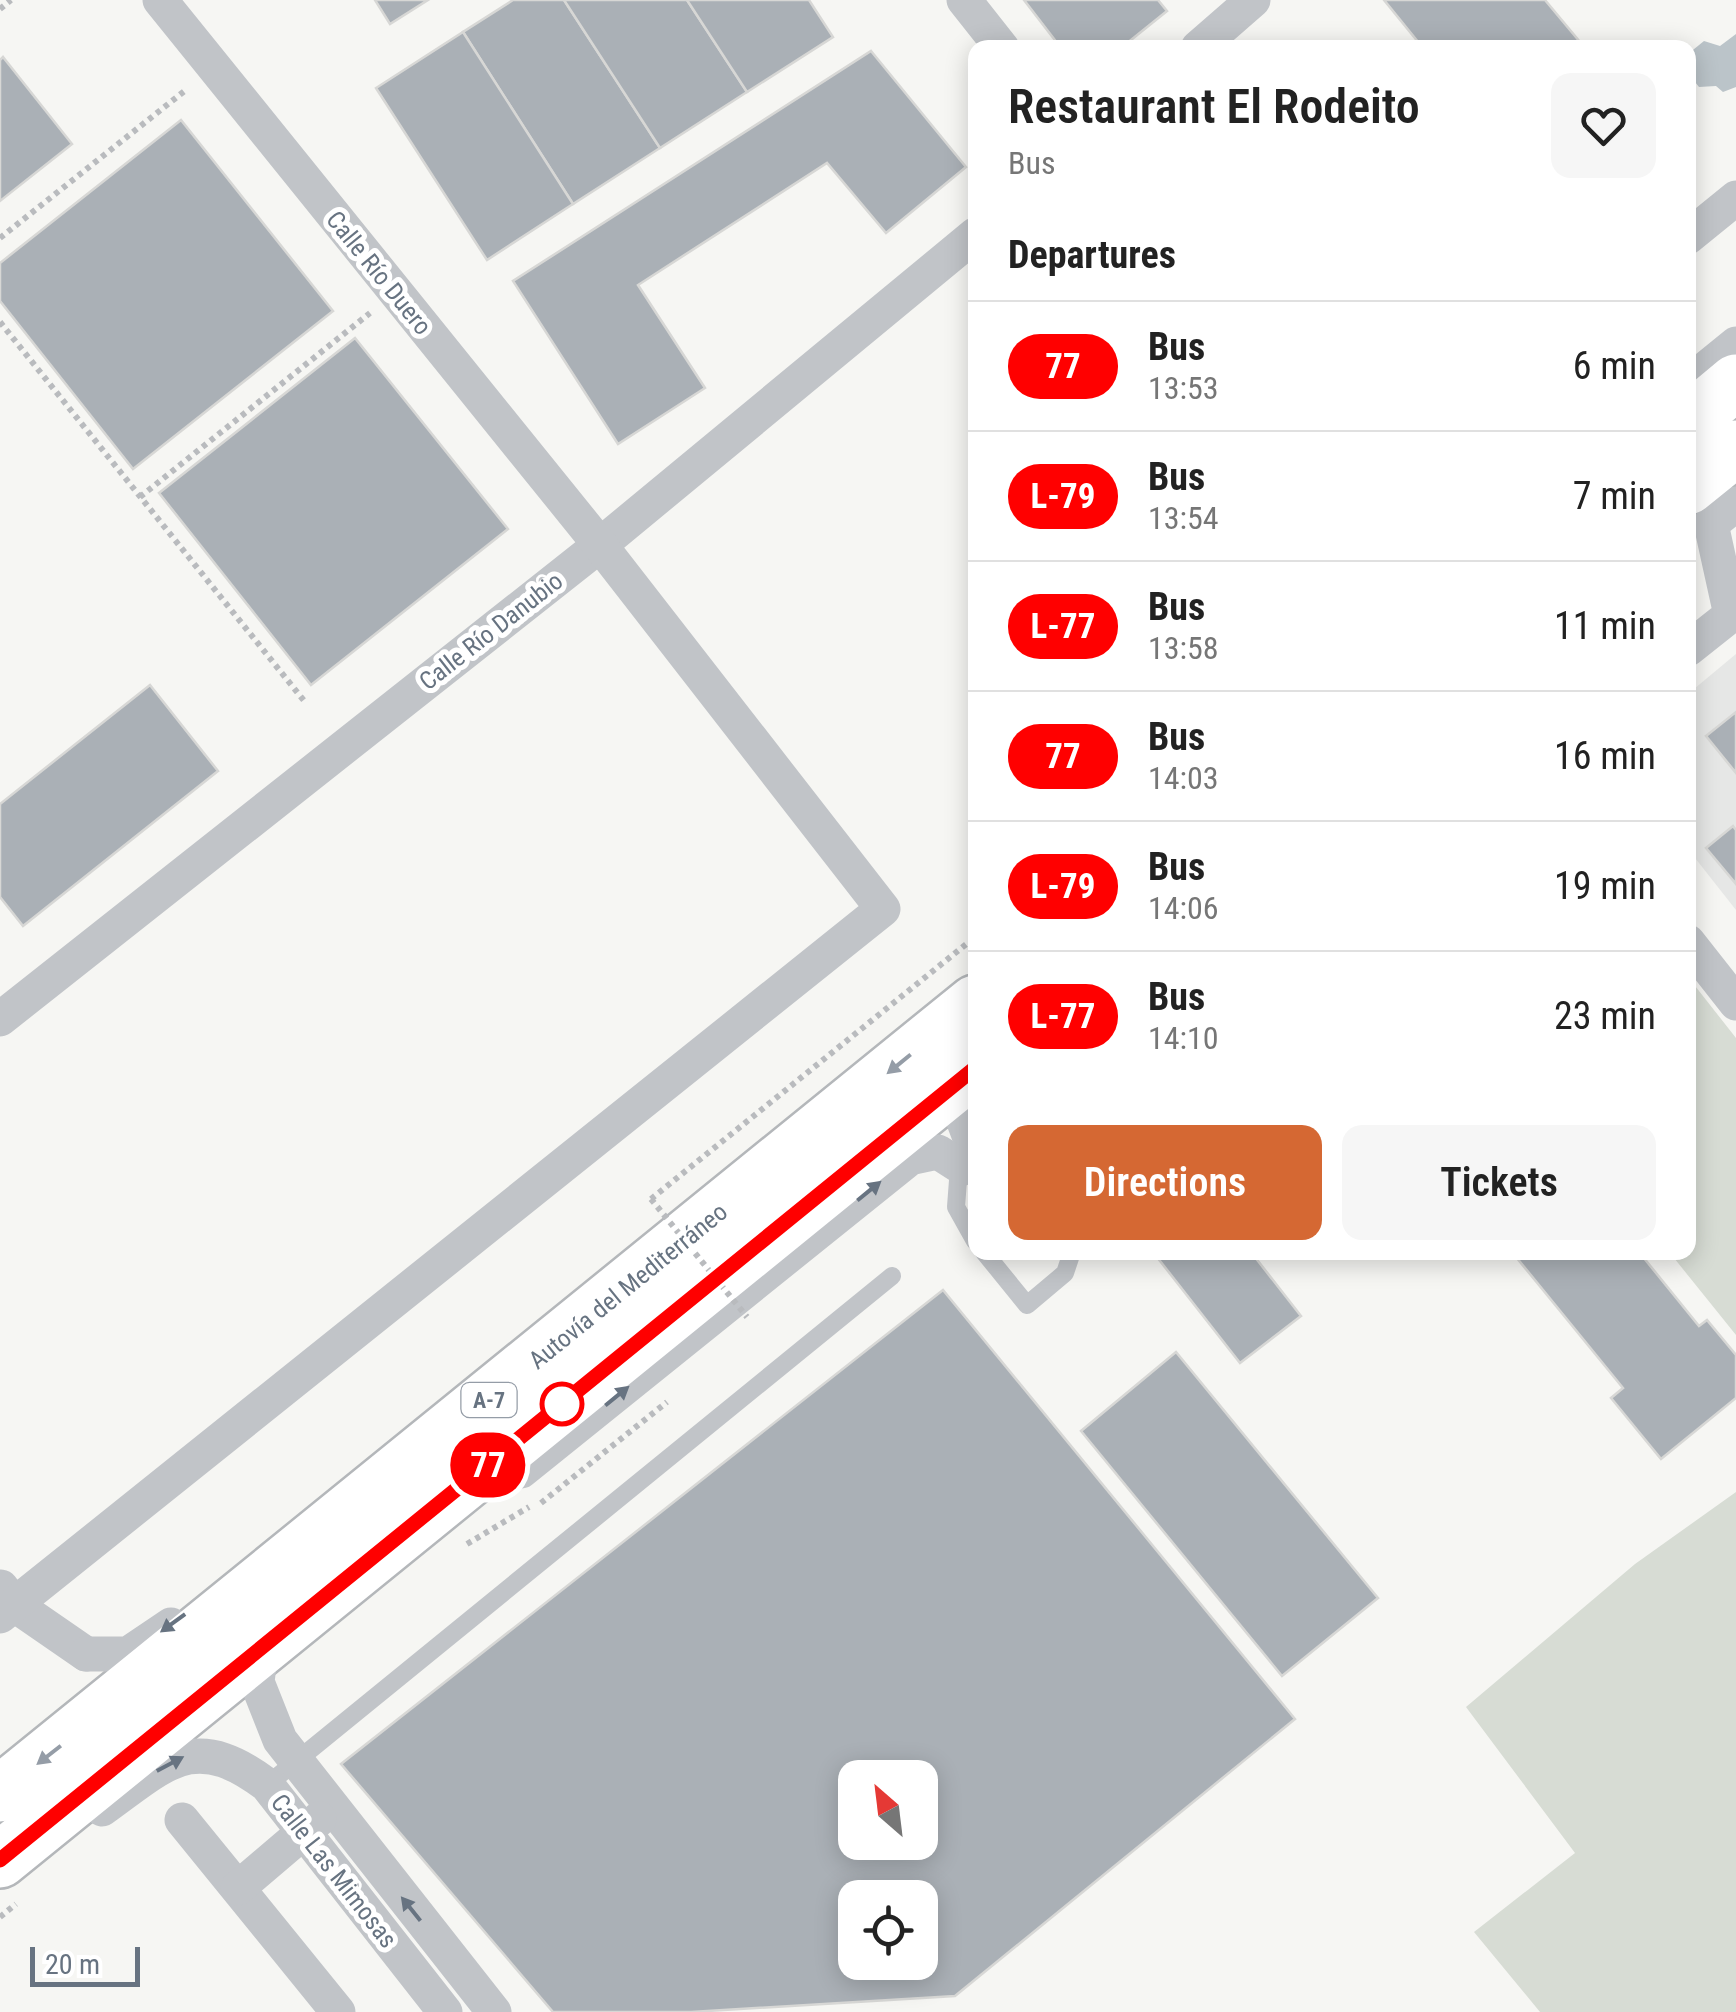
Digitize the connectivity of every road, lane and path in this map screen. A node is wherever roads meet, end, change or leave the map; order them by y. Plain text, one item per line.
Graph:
1 (11, 0) edge
2 (160, 0) edge
3 (964, 0) edge
4 (1254, 0) edge
5 (0, 9) edge
6 (996, 40) edge
7 (1207, 40) edge
8 (214, 68) junction
9 (1736, 198) edge
10 (1696, 230) edge
11 (0, 238) edge
12 (968, 241) edge
13 (395, 294) junction
14 (0, 322) edge
15 (1716, 382) edge
16 (1696, 411) edge
17 (1736, 448) edge
18 (140, 496) junction
19 (1706, 515) edge
20 (600, 545) junction
21 (1734, 616) edge
22 (1696, 643) edge
23 (305, 702) dead end
24 (968, 943) edge
25 (1696, 952) edge
26 (1734, 998) edge
27 (968, 1009) edge
28 (0, 1019) edge
29 (968, 1074) edge
30 (968, 1087) edge
31 (968, 1146) edge
32 (968, 1160) edge
33 (968, 1167) edge
34 (968, 1228) edge
35 (990, 1260) edge
36 (1069, 1260) edge
37 (892, 1276) dead end
38 (747, 1316) dead end
39 (481, 1406) junction
40 (418, 1522) junction
41 (5, 1602) edge
42 (261, 1649) junction
43 (86, 1654) junction
44 (92, 1721) junction
45 (296, 1762) junction
46 (266, 1785) junction
47 (332, 1809) junction
48 (182, 1820) dead end
49 (303, 1832) junction
50 (13, 1847) edge
51 (238, 1888) junction
52 (0, 1917) edge
53 (452, 1960) junction
54 (423, 1984) junction
55 (338, 2012) edge
56 (445, 2012) edge
57 (494, 2012) edge

1 - 5 path
2 - 8 street, Calle Río Duero
3 - 6 street
4 - 7 street
8 - 11 path
8 - 13 street, Calle Río Duero
9 - 10 street
12 - 20 street, Calle Río Danubio
13 - 18 path
13 - 20 street, Calle Río Duero
14 - 18 path
15 - 16 highway
17 - 19 highway
18 - 23 path
19 - 21 street
20 - 28 street, Calle Río Danubio
20 - 41 street, Calle Río Duero
21 - 22 street
24 - 38 path, bridge
25 - 26 street
27 -> 39 highway, Autovía del Mediterráneo / A-7
29 - 40 highway, Autovía del Mediterráneo / A-7
30 - 31 street
40 -> 32 street
33 - 34 lane
35 - 36 lane
37 - 45 lane
39 -> 43 street
39 - 44 highway, Autovía del Mediterráneo / A-7
40 - 42 highway, Autovía del Mediterráneo / A-7
41 - 43 street
42 - 45 street, Calle Las Mimosas
42 - 50 highway, Autovía del Mediterráneo / A-7
43 - 44 street
44 -> 50 highway, Autovía del Mediterráneo / A-7
45 - 46 lane
45 - 47 street, Calle Las Mimosas
46 - 49 street, Calle Las Mimosas
50 -> 46 street, Calle Las Mimosas
47 - 49 street
53 -> 47 street, Calle Las Mimosas
48 - 51 street
49 - 51 street
49 - 54 street, Calle Las Mimosas
50 - 52 path
51 - 55 street
53 - 54 street
53 - 57 street, Calle Las Mimosas
54 - 56 street, Calle Las Mimosas

